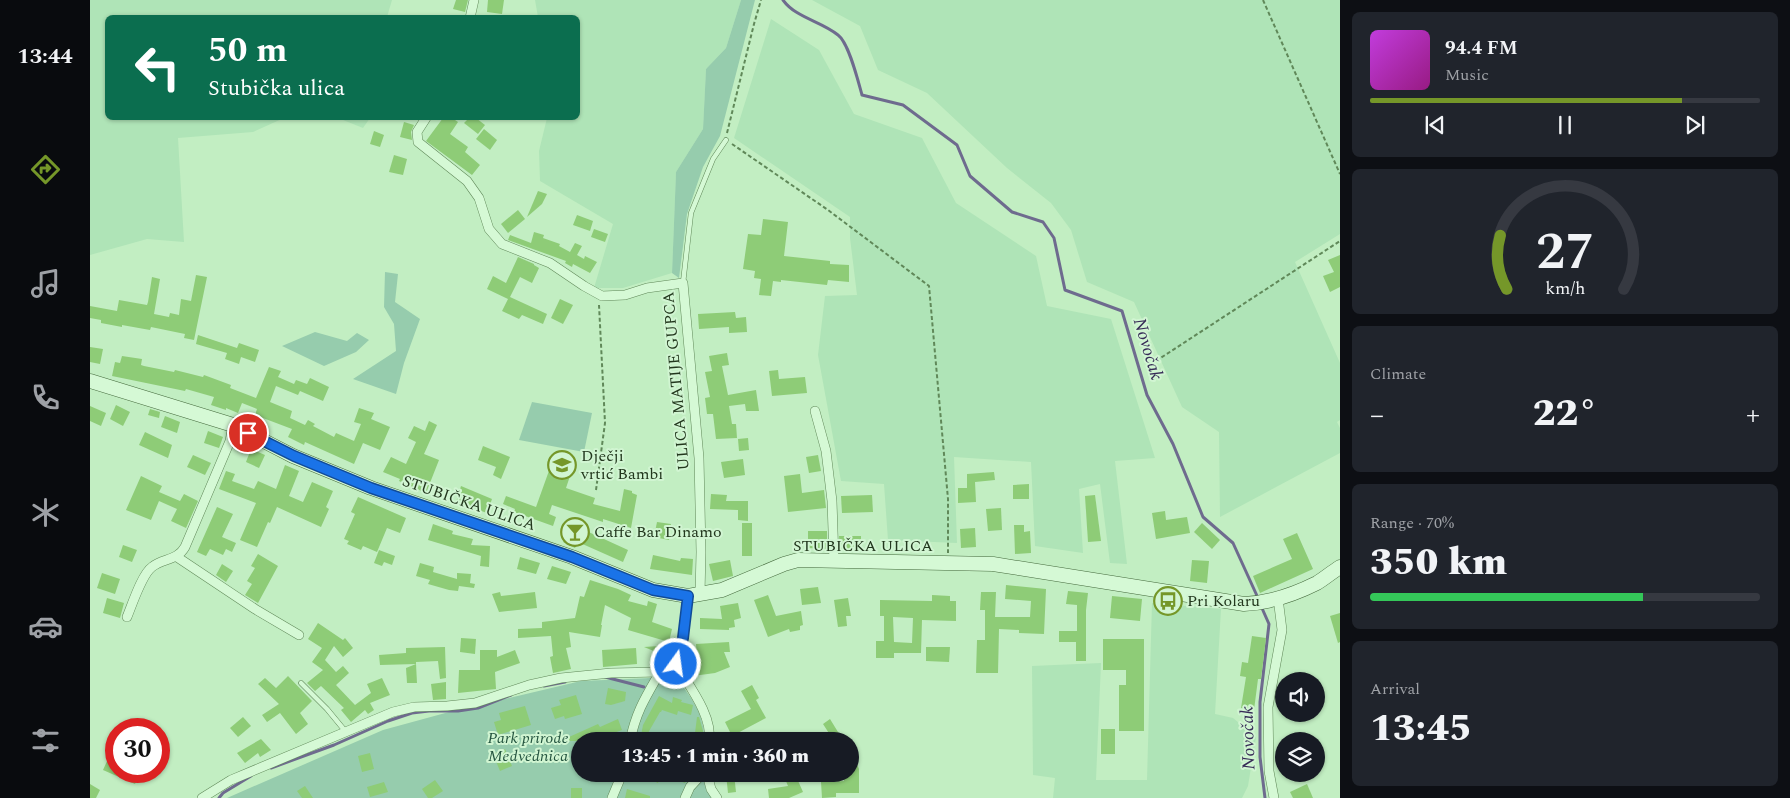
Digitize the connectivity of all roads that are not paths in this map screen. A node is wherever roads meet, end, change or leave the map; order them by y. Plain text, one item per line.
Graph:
1 (474, 0) edge
2 (471, 15) edge
3 (425, 120) edge
4 (726, 140) road end
5 (683, 283) junction
6 (90, 381) edge
7 (816, 411) dead end
8 (233, 425) junction
9 (177, 557) junction
10 (834, 560) junction
11 (1340, 567) edge
12 (694, 595) junction
13 (1268, 601) junction
14 (127, 617) dead end
15 (299, 635) dead end
16 (676, 664) junction
17 (660, 672) junction
18 (301, 683) dead end
19 (346, 732) junction
20 (632, 732) edge
21 (710, 732) edge
22 (619, 782) edge
23 (695, 782) edge
24 (709, 782) edge
25 (202, 798) edge
26 (612, 798) edge
27 (685, 798) edge
28 (717, 798) edge
29 (1274, 798) edge

1 - 2 street
3 - 5 street, ULICA MATIJE GUPCA
4 - 5 lane
5 - 12 street, ULICA MATIJE GUPCA
6 - 8 main road, STUBIČKA ULICA
7 - 10 street
8 - 9 street
8 - 12 main road, STUBIČKA ULICA
9 - 14 street
9 - 15 street
10 - 12 main road, STUBIČKA ULICA
10 - 13 main road, STUBIČKA ULICA
11 - 13 main road, STUBIČKA ULICA
12 - 16 street, ULICA MATIJE GUPCA
13 - 29 street
16 - 17 street
16 - 21 street
17 - 19 street
17 - 20 street
18 - 19 lane
19 - 25 street
22 - 26 street
23 - 27 street
24 - 28 street

